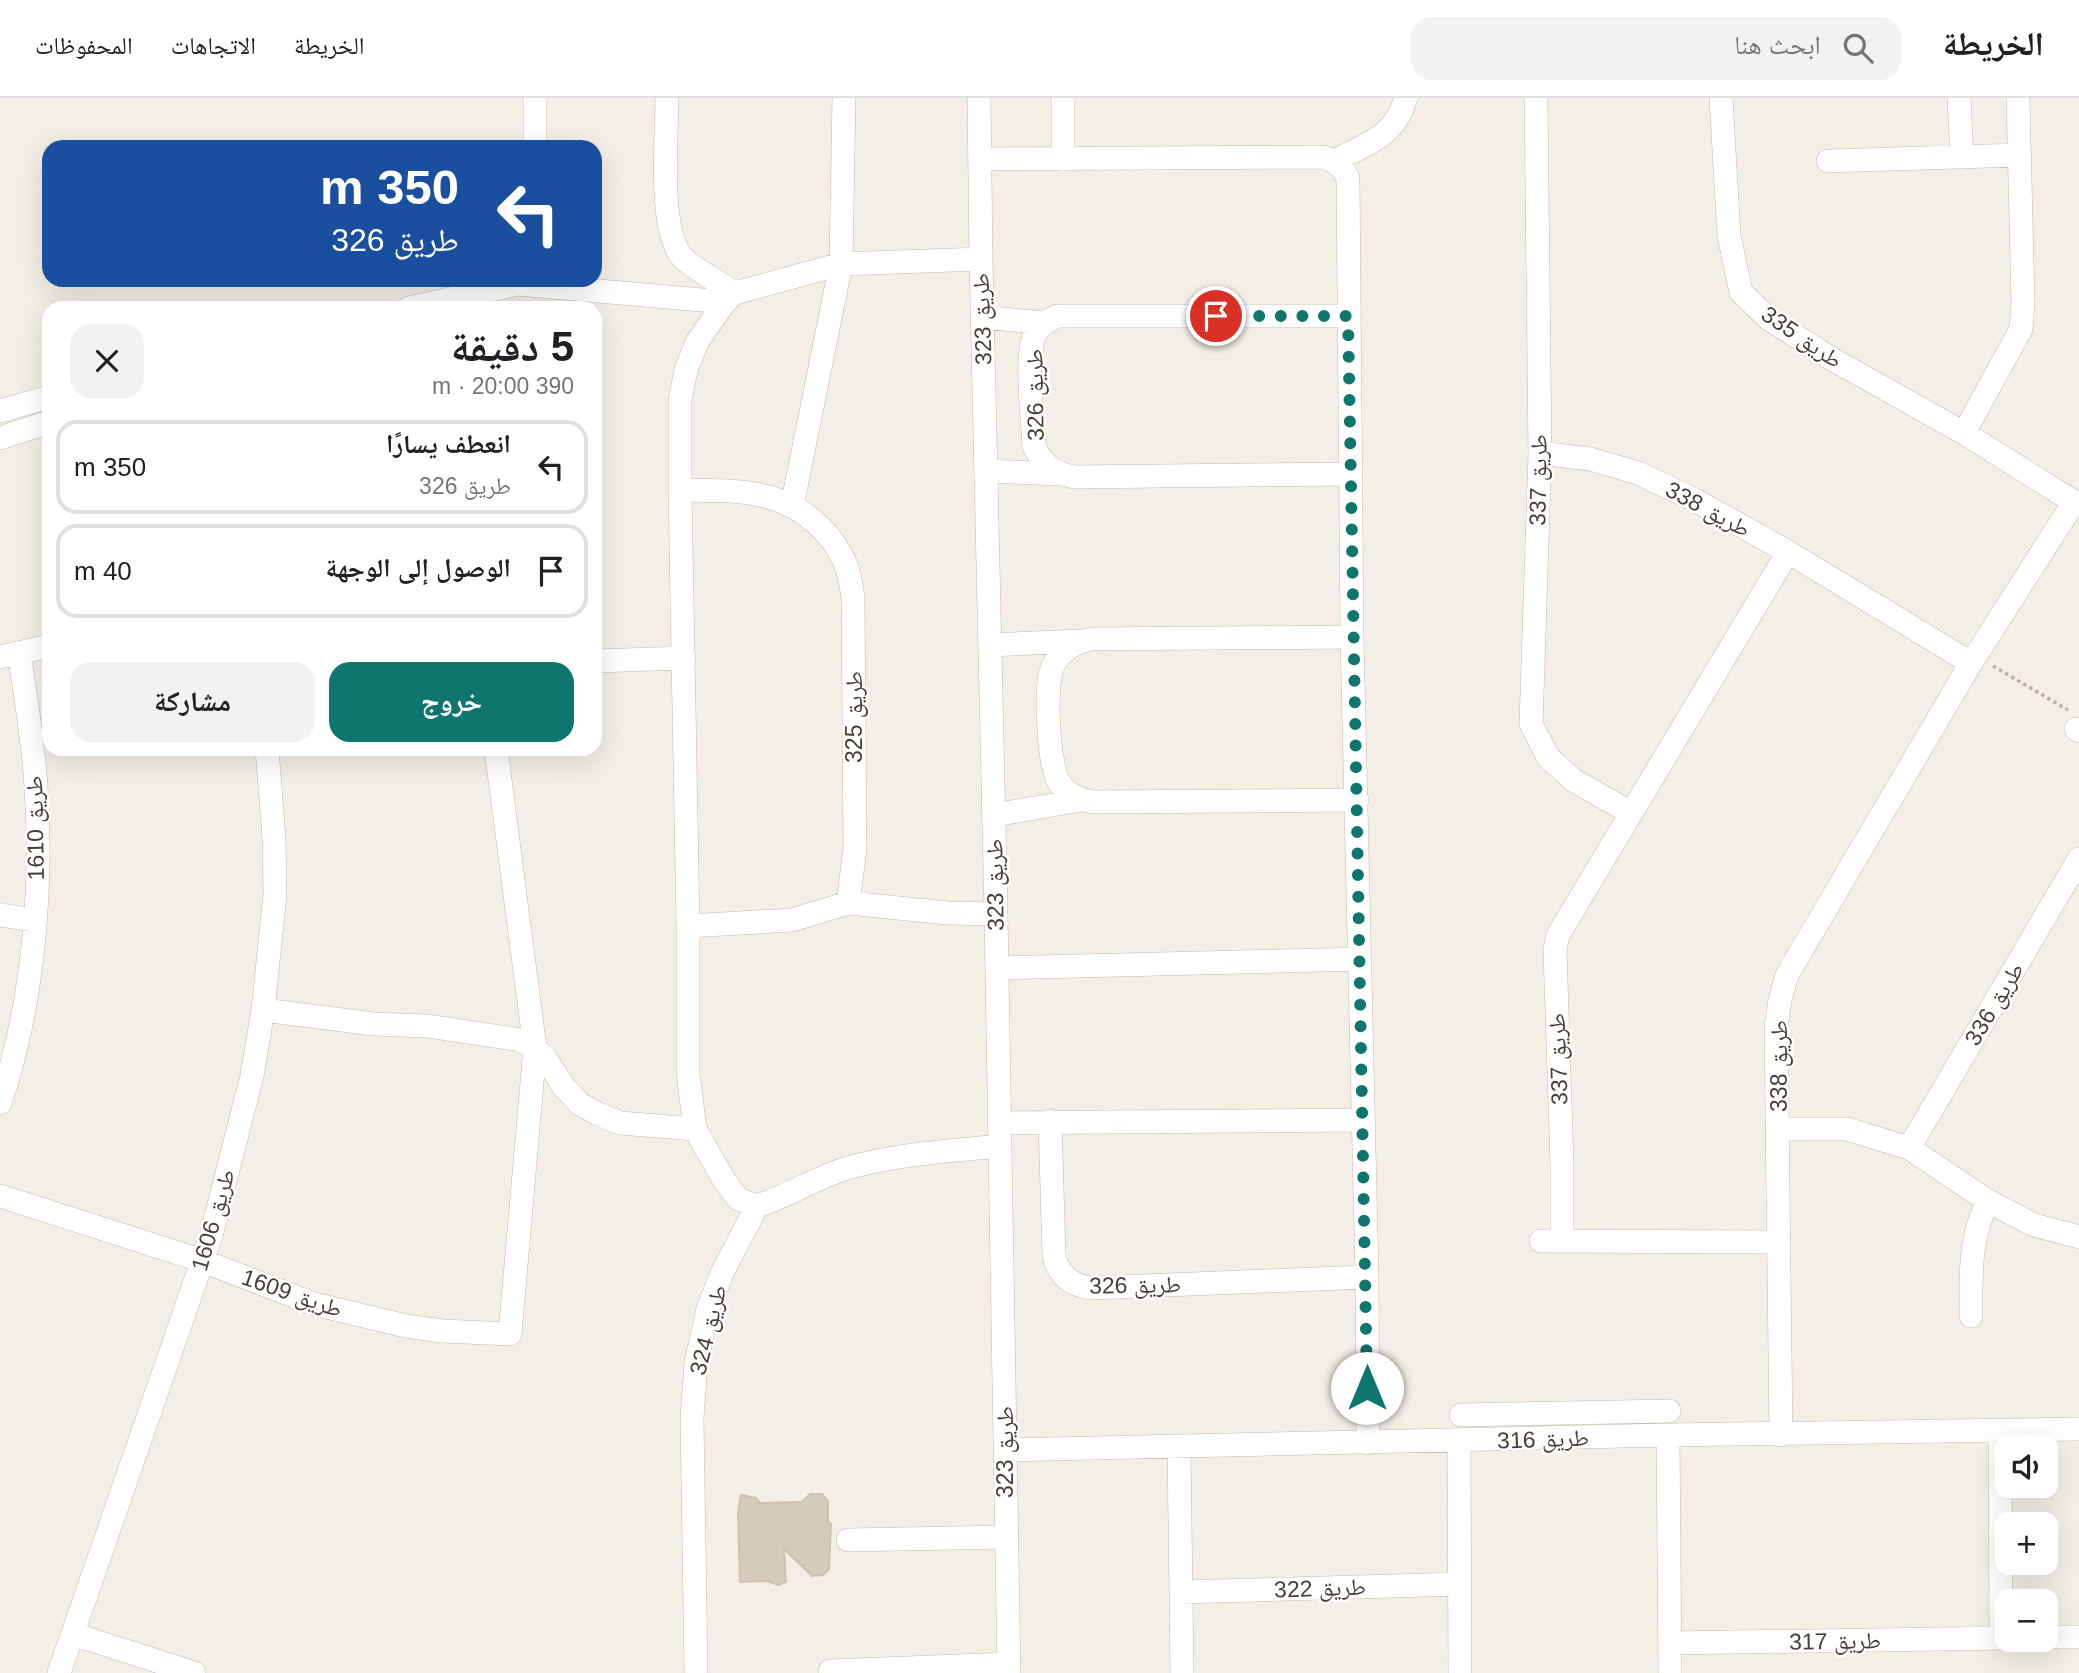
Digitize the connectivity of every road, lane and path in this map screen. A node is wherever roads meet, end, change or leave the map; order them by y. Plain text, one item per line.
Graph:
1 (535, 98) edge
2 (667, 98) edge
3 (844, 98) edge
4 (979, 98) edge
5 (1063, 98) edge
6 (1406, 98) edge
7 (1536, 98) edge
8 (1721, 98) edge
9 (1959, 98) edge
10 (2018, 98) edge
11 (535, 140) edge
12 (2020, 155) junction
13 (1962, 157) junction
14 (980, 159) junction
15 (1063, 159) junction
16 (1335, 161) junction
17 (1828, 161) dead end
18 (981, 259) junction
19 (841, 264) junction
20 (497, 287) edge
21 (589, 287) edge
22 (730, 297) junction
23 (438, 301) edge
24 (1348, 316) junction
25 (983, 317) junction
26 (1044, 323) junction
27 (42, 399) edge
28 (0, 411) edge
29 (42, 424) edge
30 (1964, 433) junction
31 (0, 438) edge
32 (1540, 453) junction
33 (986, 471) junction
34 (1061, 474) junction
35 (1350, 474) junction
36 (680, 490) junction
37 (2077, 504) edge
38 (792, 506) junction
39 (1788, 552) junction
40 (1352, 637) junction
41 (1080, 641) junction
42 (990, 645) junction
43 (42, 648) edge
44 (9, 655) edge
45 (684, 658) junction
46 (1974, 659) junction
47 (602, 661) edge
48 (2078, 730) edge
49 (268, 756) edge
50 (497, 756) edge
51 (1081, 800) junction
52 (1357, 800) junction
53 (1630, 813) junction
54 (994, 815) junction
55 (2079, 859) edge
56 (848, 903) junction
57 (996, 914) junction
58 (0, 915) edge
59 (34, 920) junction
60 (688, 926) junction
61 (1360, 959) junction
62 (997, 968) junction
63 (263, 1010) junction
64 (535, 1048) junction
65 (0, 1103) edge
66 (1364, 1120) junction
67 (1050, 1121) junction
68 (695, 1129) junction
69 (1779, 1129) junction
70 (999, 1134) junction
71 (1909, 1148) junction
72 (0, 1196) edge
73 (1989, 1201) junction
74 (757, 1206) junction
75 (2079, 1237) edge
76 (1779, 1242) junction
77 (203, 1261) junction
78 (1367, 1277) junction
79 (1971, 1316) dead end
80 (1669, 1411) dead end
81 (1461, 1415) dead end
82 (2079, 1429) edge
83 (2000, 1431) junction
84 (1668, 1435) junction
85 (1781, 1436) junction
86 (1460, 1442) junction
87 (1368, 1443) junction
88 (1179, 1447) junction
89 (1006, 1450) junction
90 (1006, 1537) junction
91 (848, 1540) dead end
92 (1460, 1584) junction
93 (2003, 1589) edge
94 (1181, 1592) junction
95 (73, 1634) junction
96 (2058, 1637) edge
97 (2079, 1637) edge
98 (1995, 1638) edge
99 (1670, 1643) junction
100 (1009, 1669) edge
101 (830, 1671) dead end
102 (59, 1673) edge
103 (194, 1673) edge
104 (696, 1673) edge
105 (1182, 1673) edge
106 (1461, 1673) edge
107 (1670, 1673) edge

1 - 11 street
2 - 22 street
3 - 19 street
4 - 14 street, طريق 323
5 - 15 street
6 - 16 street
7 - 32 street, طريق 337
8 - 30 street, طريق 335
9 - 13 street
10 - 12 street
12 - 13 street
12 - 30 street
13 - 17 street
14 - 15 street
14 - 18 street, طريق 323
15 - 16 street
16 - 24 street
18 - 19 street
18 - 25 street, طريق 323
19 - 22 street
19 - 38 street
20 - 23 street
21 - 22 street
22 - 36 street
24 - 26 street, طريق 326
24 - 35 street
25 - 26 street
25 - 33 street, طريق 323
26 - 34 street, طريق 326
27 - 28 street
29 - 31 street
30 - 37 street, طريق 335
32 - 39 street, طريق 338
32 - 53 street, طريق 337
33 - 34 street
33 - 42 street, طريق 323
34 - 35 street
35 - 40 street
36 - 38 street, طريق 325
36 - 45 street
37 - 46 street, طريق 338
38 - 56 street, طريق 325
39 - 46 street, طريق 338
39 - 53 street, طريق 337
40 - 41 street
40 - 52 street
41 - 42 street
41 - 51 street
42 - 54 street, طريق 323
43 - 44 street, طريق 1610
44 - 59 street, طريق 1610
45 - 47 street
45 - 60 street
46 - 48 path
46 - 69 street, طريق 338
49 - 63 street, طريق 1606
50 - 64 street
51 - 52 street
51 - 54 street
52 - 61 street
53 - 76 street, طريق 337
54 - 57 street, طريق 323
55 - 71 street, طريق 336
56 - 57 street
56 - 60 street
57 - 62 street, طريق 323
58 - 59 street
59 - 65 street, طريق 1610
60 - 68 street
61 - 62 street
61 - 66 street
62 - 70 street, طريق 323
63 - 64 street
63 - 77 street, طريق 1606
64 - 68 street
64 - 77 street, طريق 1609
66 - 67 street
66 - 78 street
67 - 70 street
67 - 78 street, طريق 326
68 - 74 street
69 - 71 street
69 - 76 street, طريق 338
70 - 74 street
70 - 89 street, طريق 323
71 - 73 street
72 - 77 street, طريق 1609
73 - 75 street
73 - 79 street
74 - 104 street, طريق 324
76 - 85 street, طريق 338
77 - 95 street, طريق 1606
78 - 87 street
80 - 81 street
82 - 83 street, طريق 316
83 - 85 street, طريق 316
83 - 93 street, طريق 317
84 - 85 street, طريق 316
84 - 86 street, طريق 316
84 - 99 street
86 - 87 street, طريق 316
86 - 92 street
87 - 88 street, طريق 316
88 - 89 street, طريق 316
88 - 94 street
89 - 90 street, طريق 323
90 - 91 street
90 - 100 street, طريق 323
92 - 94 street, طريق 322
92 - 106 street
94 - 105 street
95 - 102 street, طريق 1606
95 - 103 street
96 - 97 street
98 - 99 street, طريق 317
99 - 107 street
100 - 101 street

